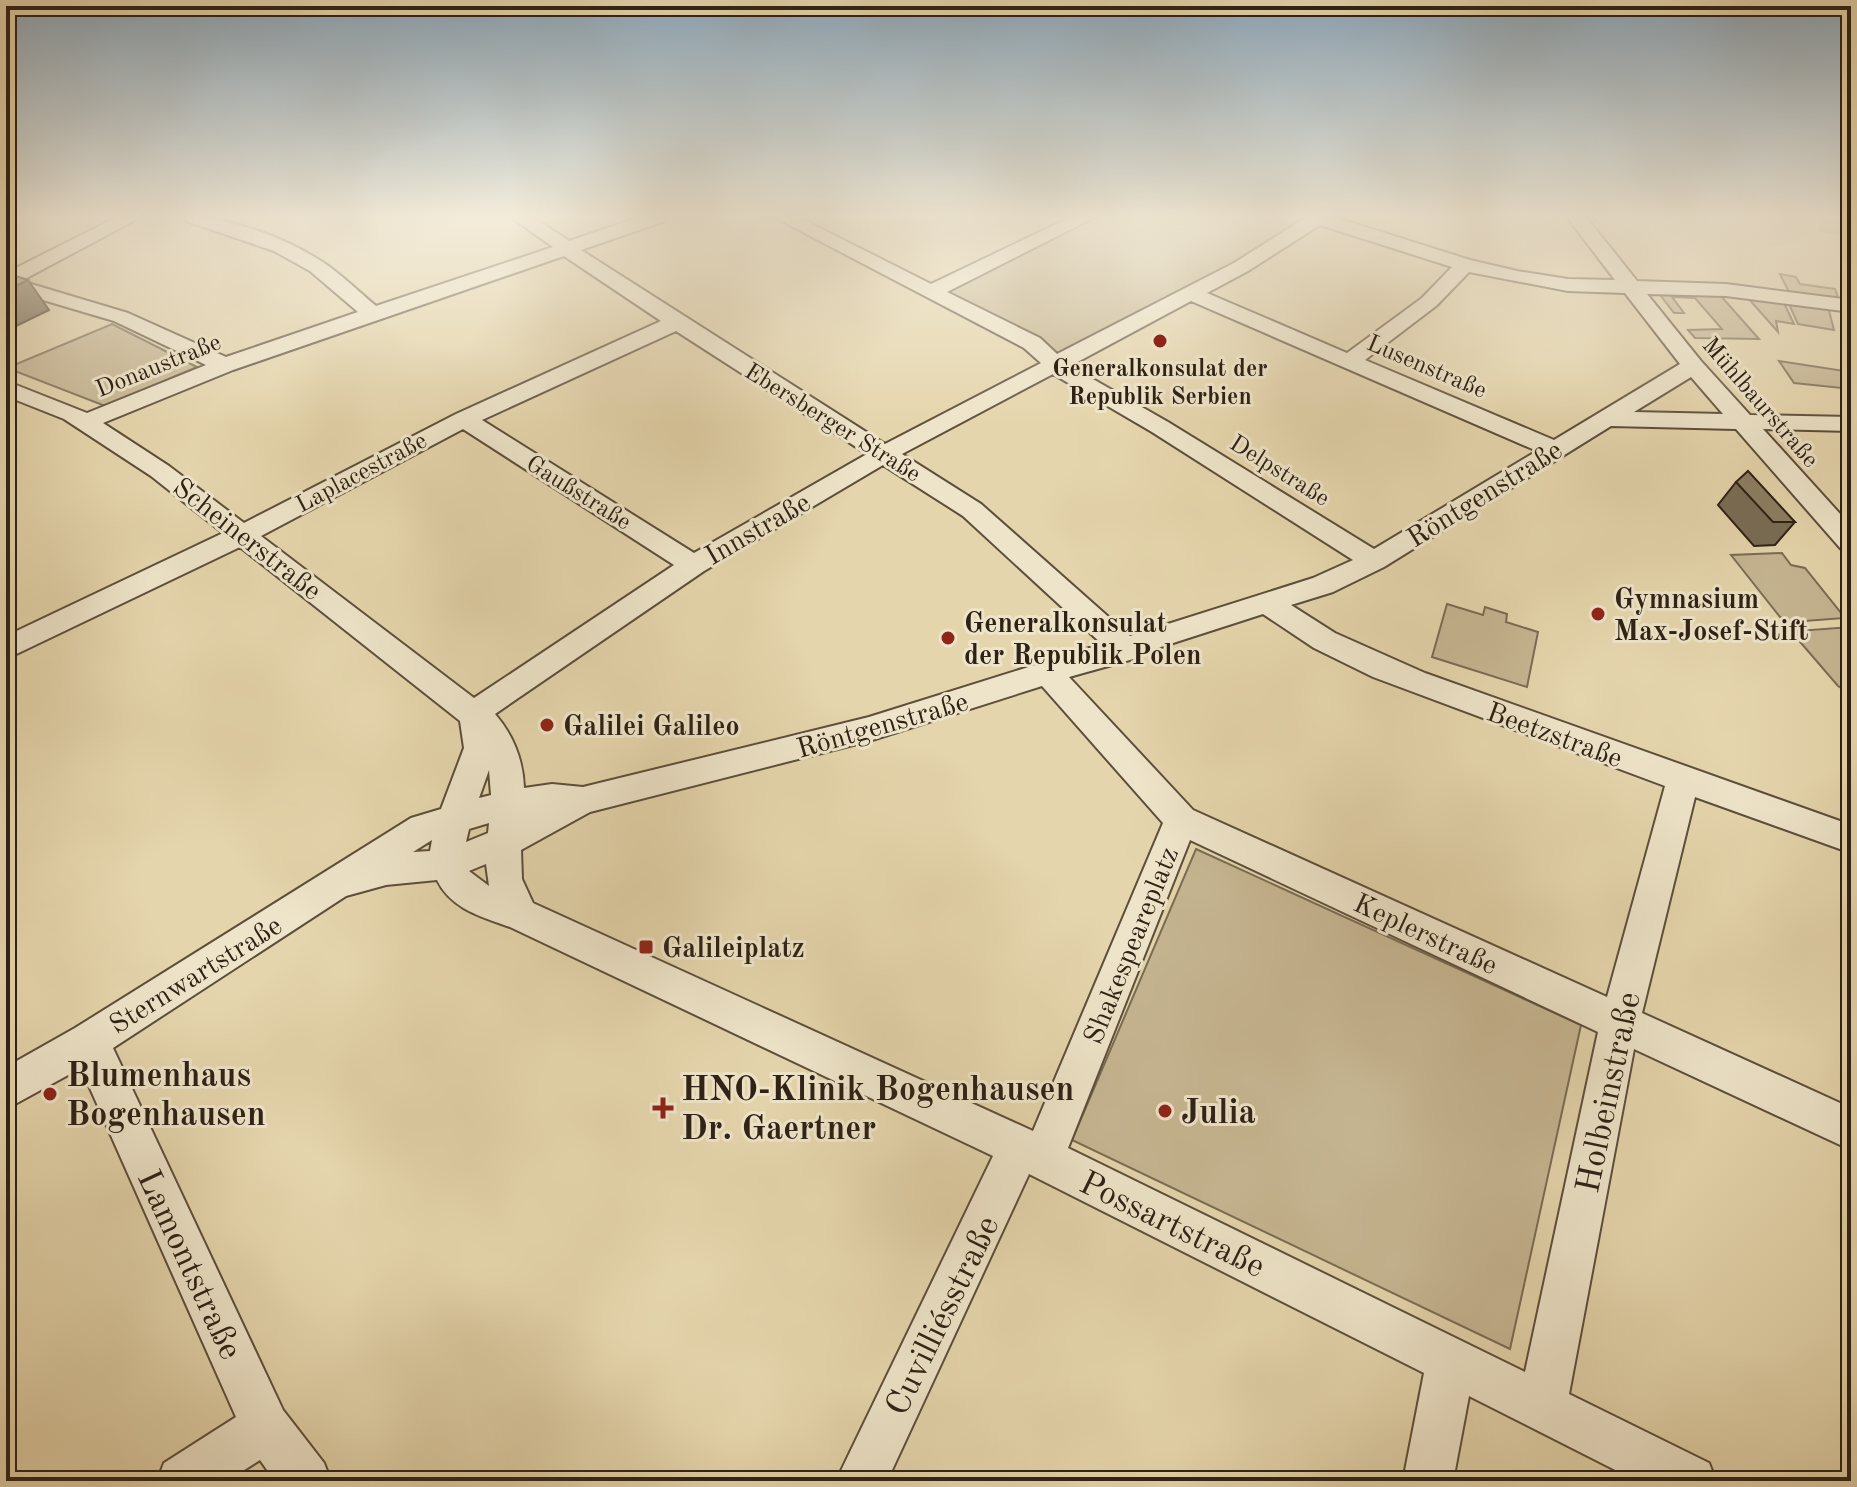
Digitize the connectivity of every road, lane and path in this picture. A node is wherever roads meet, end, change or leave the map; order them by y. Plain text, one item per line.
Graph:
1 (20, 286) edge
2 (340, 286) edge
3 (462, 286) edge
4 (621, 286) edge
5 (923, 286) edge
6 (940, 286) edge
7 (1205, 286) edge
8 (1444, 286) edge
9 (1613, 286) edge
10 (1632, 287) junction
11 (932, 291) junction
12 (1191, 294) junction
13 (1851, 306) edge
14 (375, 316) junction
15 (675, 323) junction
16 (1350, 361) junction
17 (1053, 364) junction
18 (225, 365) junction
19 (1693, 366) junction
20 (6, 388) edge
21 (464, 419) junction
22 (1605, 419) junction
23 (1740, 421) junction
24 (86, 422) junction
25 (1851, 424) edge
26 (1554, 449) junction
27 (884, 454) junction
28 (244, 534) junction
29 (1851, 543) edge
30 (1374, 561) junction
31 (694, 565) junction
32 (1270, 605) junction
33 (6, 648) edge
34 (1127, 650) junction
35 (1048, 673) junction
36 (474, 713) junction
37 (1683, 781) junction
38 (582, 801) junction
39 (507, 804) junction
40 (455, 817) junction
41 (1181, 820) junction
42 (1851, 839) edge
43 (504, 842) junction
44 (448, 864) junction
45 (342, 882) junction
46 (520, 914) junction
47 (1620, 1021) junction
48 (89, 1041) junction
49 (6, 1089) edge
50 (1851, 1129) edge
51 (1031, 1153) junction
52 (1451, 1360) junction
53 (1542, 1406) junction
54 (266, 1427) junction
55 (182, 1481) edge
56 (306, 1481) edge
57 (861, 1481) edge
58 (1428, 1481) edge
59 (1691, 1481) edge

1 - 18 street
2 - 14 street
3 - 14 street, Donaustraße
4 - 15 street, Ebersberger Straße
5 - 11 street, Delpstraße
6 - 11 street
7 - 12 street, Innstraße
8 - 16 street
9 - 10 street
10 - 13 street
10 - 19 street, Mühlbaurstraße
11 - 17 street, Delpstraße
12 - 16 street, Lusenstraße
12 - 17 street, Innstraße
14 - 18 street, Donaustraße
15 - 21 street, Laplacestraße
15 - 27 street, Ebersberger Straße
16 - 26 street, Lusenstraße
17 - 27 street, Innstraße
17 - 30 street, Delpstraße
18 - 24 street, Donaustraße
19 - 22 street, Röntgenstraße
19 - 23 street, Mühlbaurstraße
20 - 24 street, Scheinerstraße
21 - 28 street, Laplacestraße
21 - 31 street, Gaußstraße
22 - 23 street
22 - 26 street, Röntgenstraße
23 - 25 street
23 - 29 street, Mühlbaurstraße
24 - 28 street, Scheinerstraße
26 - 30 street, Röntgenstraße
27 - 31 street, Innstraße
27 - 34 street, Ebersberger Straße
28 - 33 street, Laplacestraße
28 - 36 street, Scheinerstraße
30 - 32 street, Röntgenstraße
31 - 36 street, Innstraße
32 - 34 street, Röntgenstraße
32 - 37 street, Beetzstraße
34 - 35 street, Röntgenstraße
35 - 38 street, Röntgenstraße
35 - 41 street, Keplerstraße
36 - 39 street
36 - 40 street
37 - 42 street, Beetzstraße
37 - 47 street, Holbeinstraße
38 - 39 street, Röntgenstraße
38 - 43 street, Röntgenstraße
39 - 40 street
39 - 43 street
40 - 44 street
40 - 45 street, Sternwartstraße
41 - 47 street, Keplerstraße
41 - 51 street, Shakespeareplatz
43 - 44 street
43 - 46 street
44 - 45 street, Sternwartstraße
44 - 46 street
45 - 48 street, Sternwartstraße
46 - 51 street, Possartstraße
47 - 50 street, Keplerstraße
47 - 53 street, Holbeinstraße
48 - 49 street, Sternwartstraße
48 - 54 street, Lamontstraße
51 - 52 street, Possartstraße
51 - 57 street, Cuvilliésstraße
52 - 53 street, Possartstraße
52 - 58 street
53 - 59 street, Possartstraße
54 - 55 street
54 - 56 street, Lamontstraße

